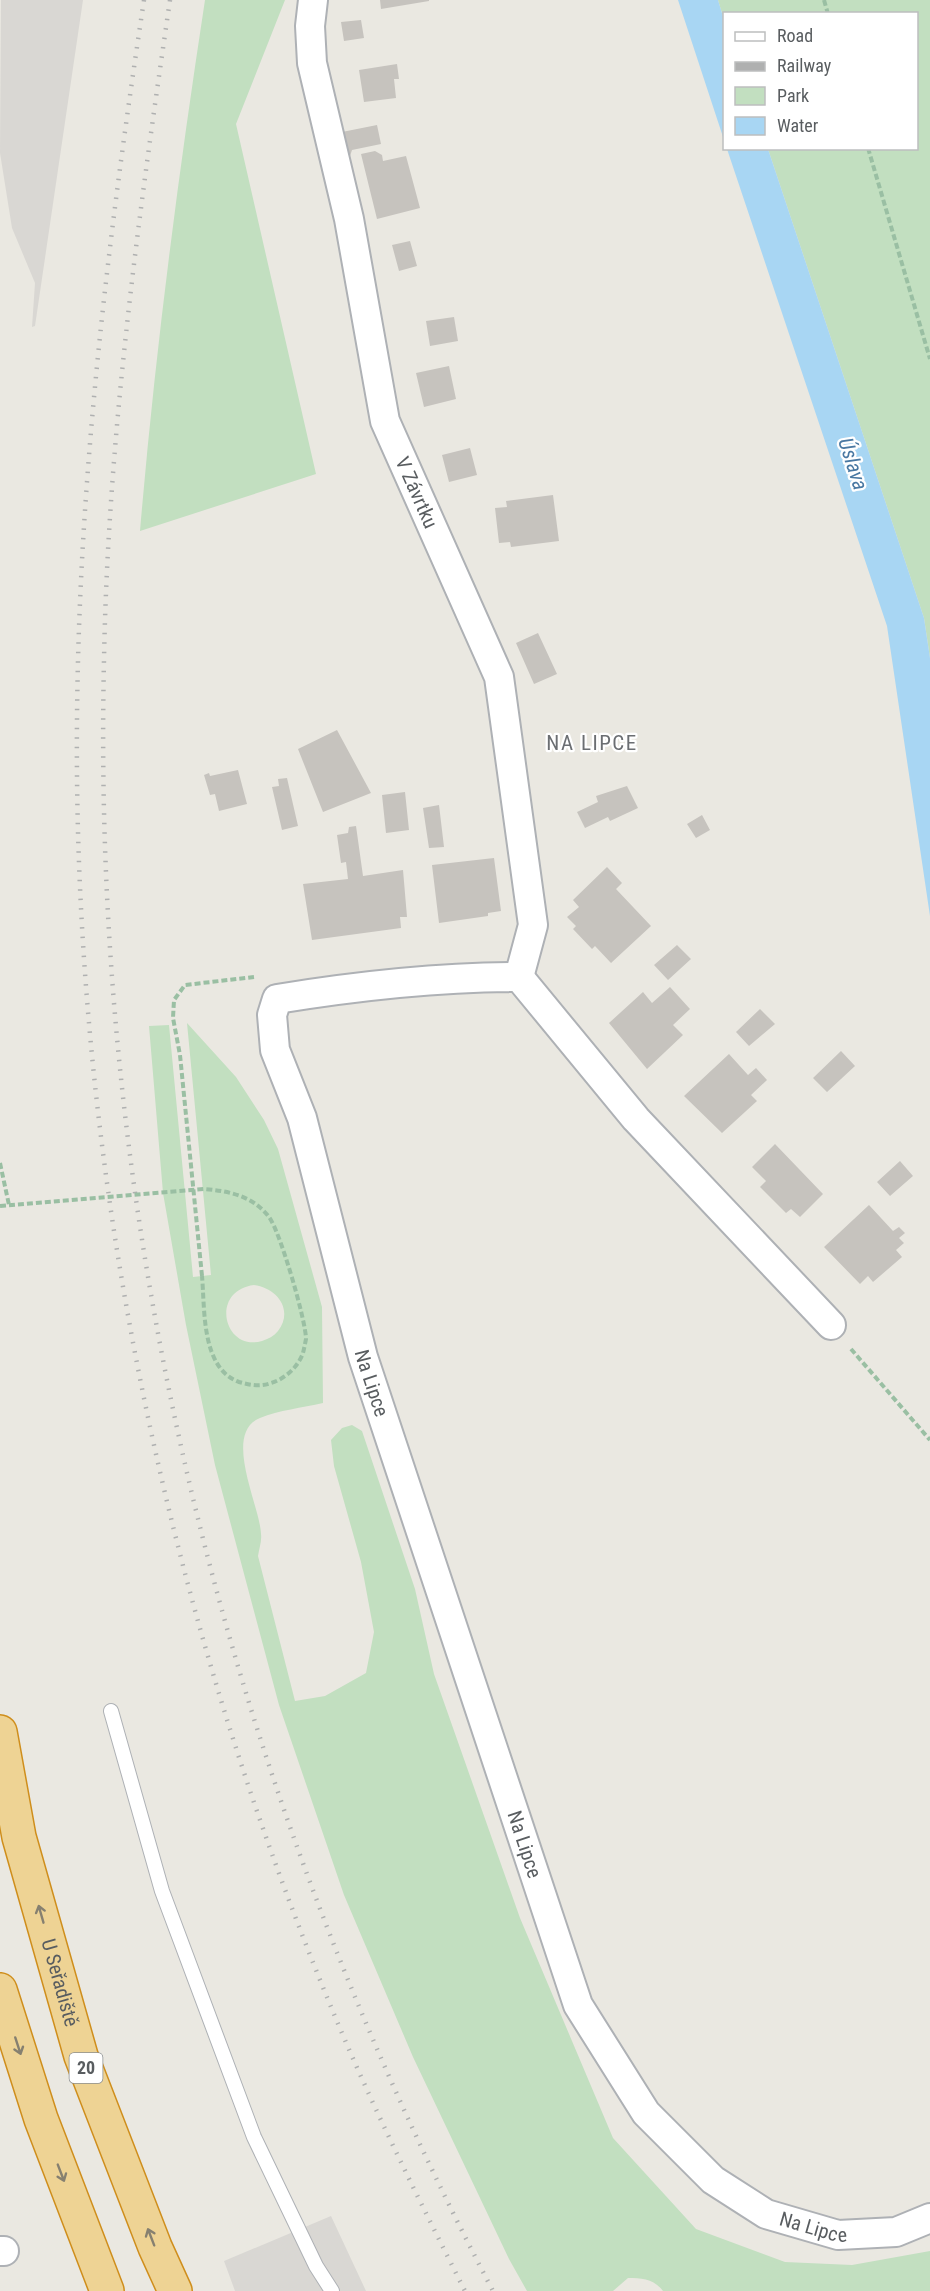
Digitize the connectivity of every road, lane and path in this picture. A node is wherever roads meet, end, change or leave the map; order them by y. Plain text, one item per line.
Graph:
1 (313, 0) edge
2 (869, 150) edge
3 (930, 359) edge
4 (519, 977) junction
5 (277, 999) junction
6 (0, 1162) edge
7 (9, 1205) junction
8 (0, 1206) edge
9 (831, 1325) joint
10 (930, 1440) edge
11 (111, 1711) dead end
12 (0, 1732) edge
13 (0, 1990) edge
14 (930, 2218) edge
15 (107, 2291) edge
16 (175, 2291) edge
17 (332, 2291) edge

1 - 4 street, V Závrtku
2 - 3 path
4 - 5 street
4 - 9 street
5 - 7 path, bridge
5 - 14 street, Na Lipce
6 - 7 path
7 - 8 path, bridge
9 - 10 path
11 - 17 lane
16 -> 12 highway, U Seřadiště / 20
13 -> 15 highway

